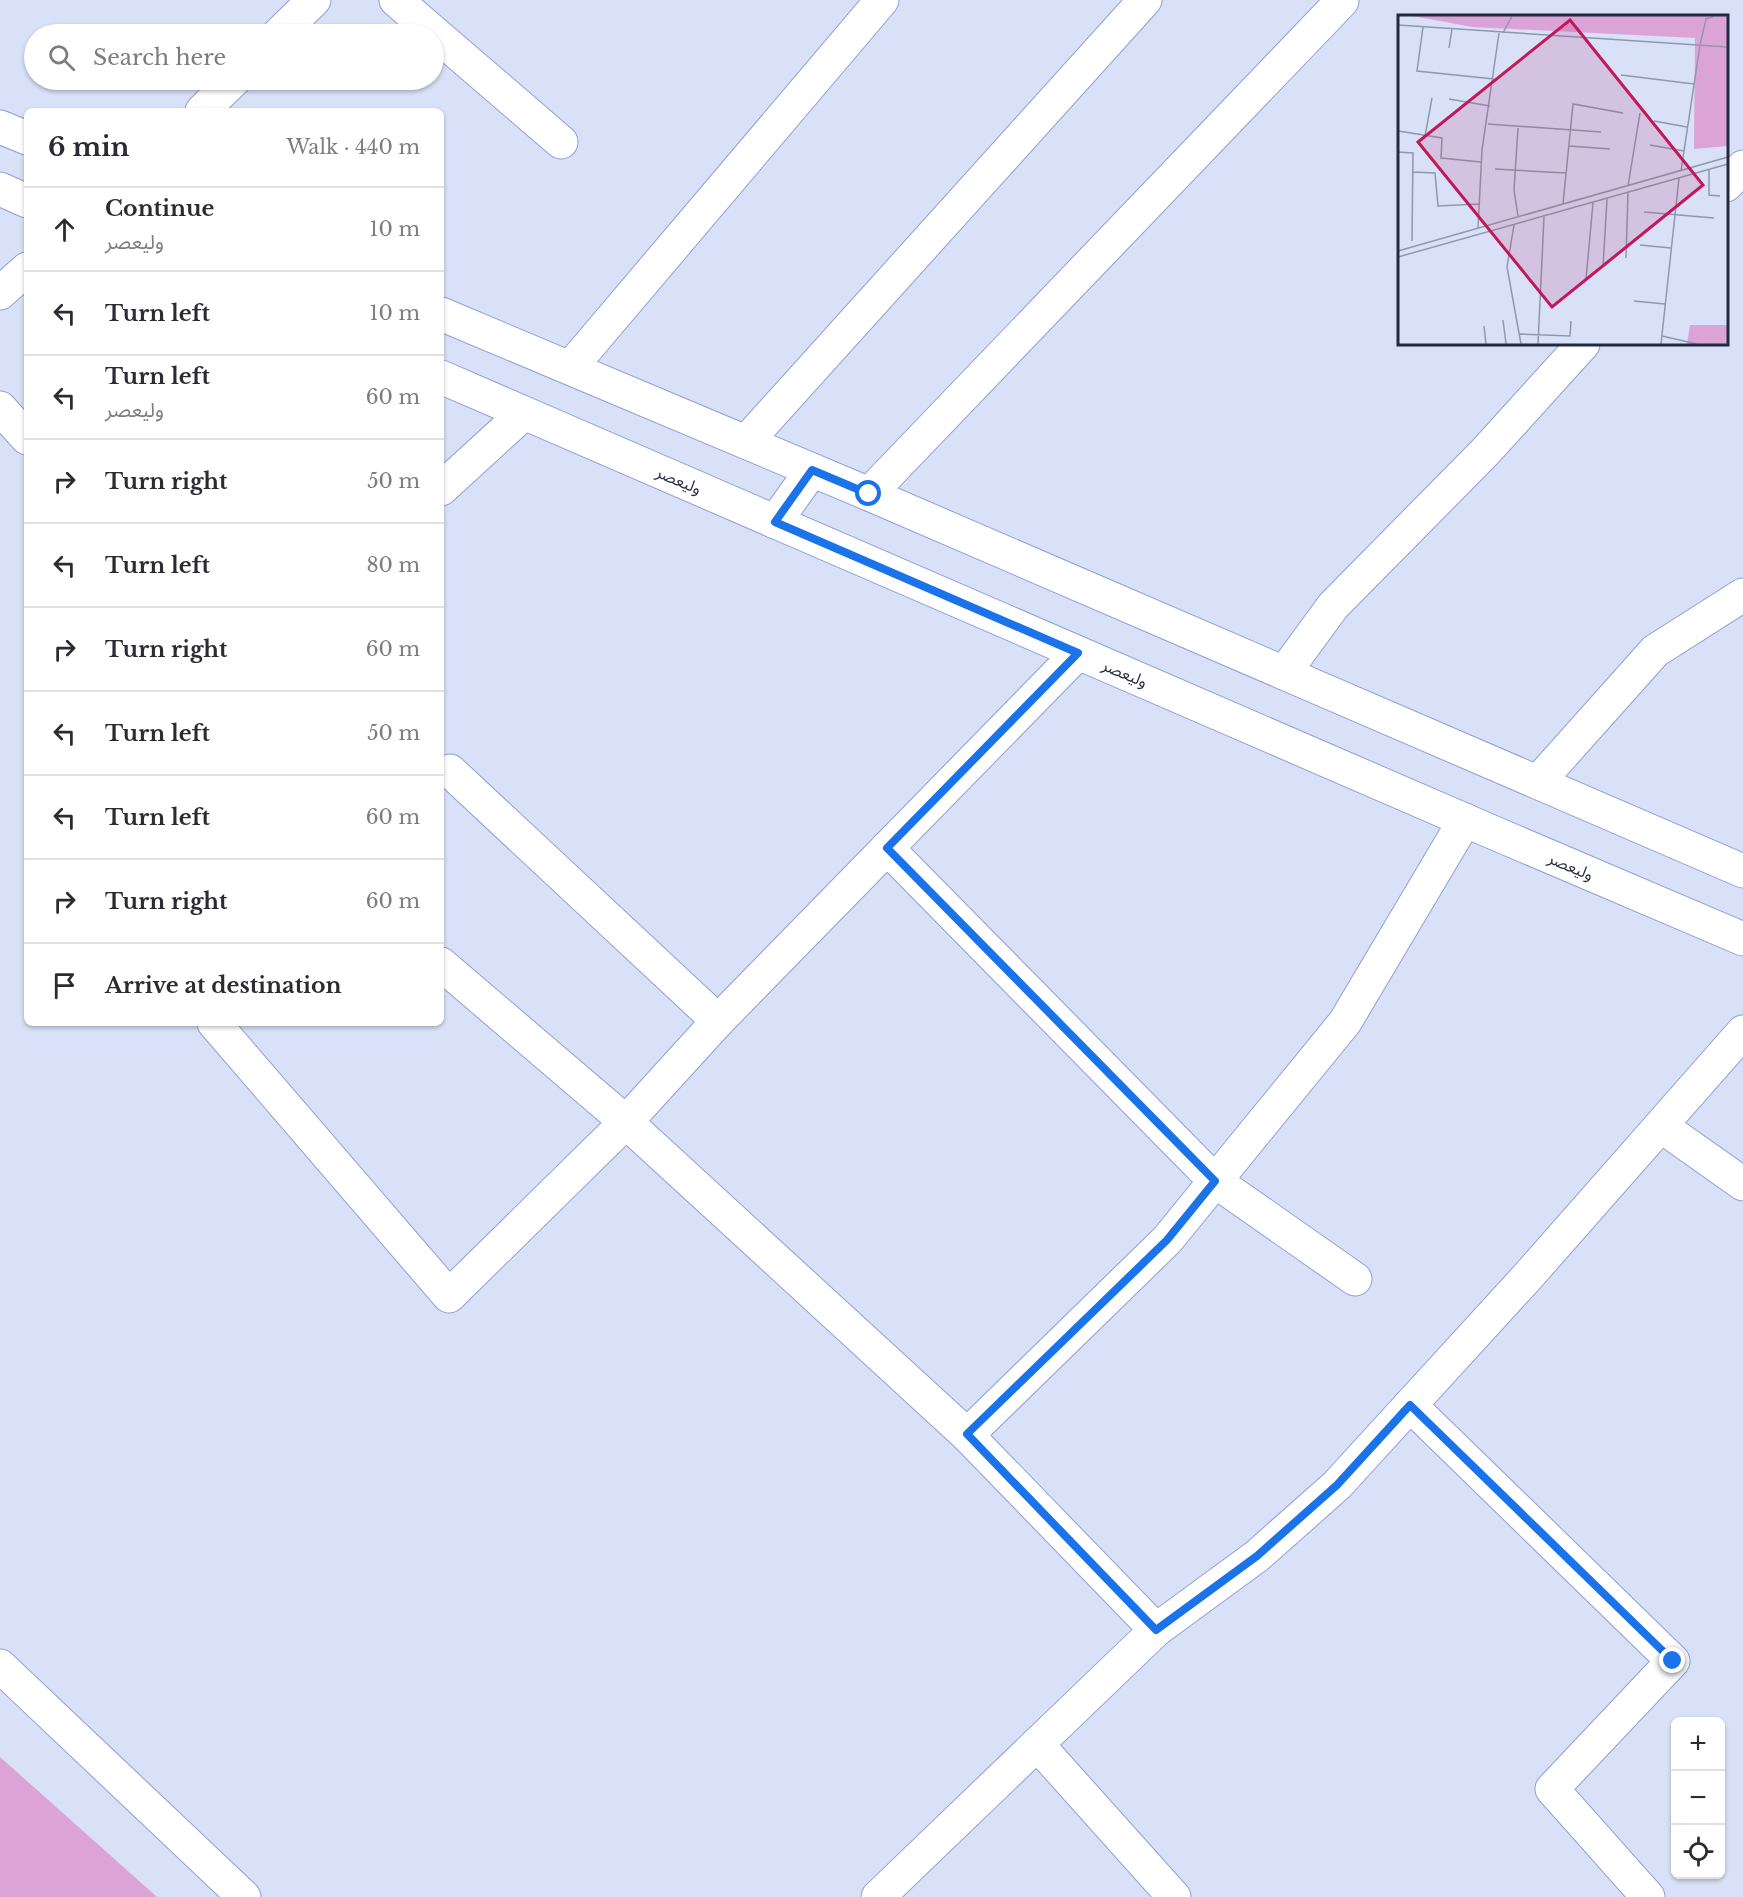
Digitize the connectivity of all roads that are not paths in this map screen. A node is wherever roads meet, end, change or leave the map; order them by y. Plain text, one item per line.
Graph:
1 (314, 0) edge
2 (396, 0) edge
3 (882, 0) edge
4 (1145, 0) edge
5 (1342, 1) edge
6 (289, 24) edge
7 (424, 24) edge
8 (444, 41) edge
9 (224, 90) edge
10 (205, 108) edge
11 (0, 127) edge
12 (24, 137) edge
13 (561, 142) dead end
14 (1743, 167) edge
15 (1728, 183) edge
16 (0, 189) edge
17 (24, 200) edge
18 (24, 272) edge
19 (0, 293) edge
20 (444, 315) edge
21 (1582, 345) edge
22 (570, 368) junction
23 (444, 378) edge
24 (0, 408) edge
25 (524, 413) junction
26 (24, 435) edge
27 (746, 442) junction
28 (812, 470) junction
29 (444, 486) edge
30 (869, 494) junction
31 (775, 522) junction
32 (1743, 595) edge
33 (1078, 653) junction
34 (1284, 673) junction
35 (450, 771) dead end
36 (1538, 782) junction
37 (1465, 820) junction
38 (887, 848) junction
39 (1743, 871) edge
40 (1743, 939) edge
41 (444, 967) edge
42 (718, 1021) junction
43 (217, 1026) edge
44 (1743, 1032) edge
45 (626, 1122) junction
46 (1661, 1126) junction
47 (1215, 1181) junction
48 (1743, 1184) edge
49 (1355, 1279) dead end
50 (1410, 1405) junction
51 (967, 1434) junction
52 (1156, 1630) junction
53 (0, 1666) edge
54 (1037, 1744) junction
55 (244, 1897) edge
56 (878, 1897) edge
57 (1174, 1897) edge
58 (1648, 1897) edge

1 - 6 street
2 - 7 street
3 - 22 street
4 - 27 street
5 - 30 street
8 - 13 street
9 - 10 street
11 - 12 street
14 - 15 street
16 - 17 street
18 - 19 street
20 - 22 street
21 - 34 street
22 - 27 street
23 - 25 street, ولیعصر
24 - 26 street
25 - 29 street
25 - 31 street, ولیعصر
27 - 28 street
28 - 30 street
28 - 31 street
30 - 34 street
31 - 33 street, ولیعصر
32 - 36 street
33 - 37 street, ولیعصر
33 - 38 street
34 - 36 street
35 - 42 street
36 - 39 street
37 - 40 street, ولیعصر
37 - 47 street
38 - 42 street
38 - 47 street
41 - 45 street
42 - 45 street
43 - 45 street
44 - 46 street
45 - 51 street
46 - 48 street
46 - 50 street
47 - 49 street
47 - 51 street
50 - 52 street
50 - 58 street
51 - 52 street
52 - 54 street
53 - 55 street
54 - 56 street
54 - 57 street

